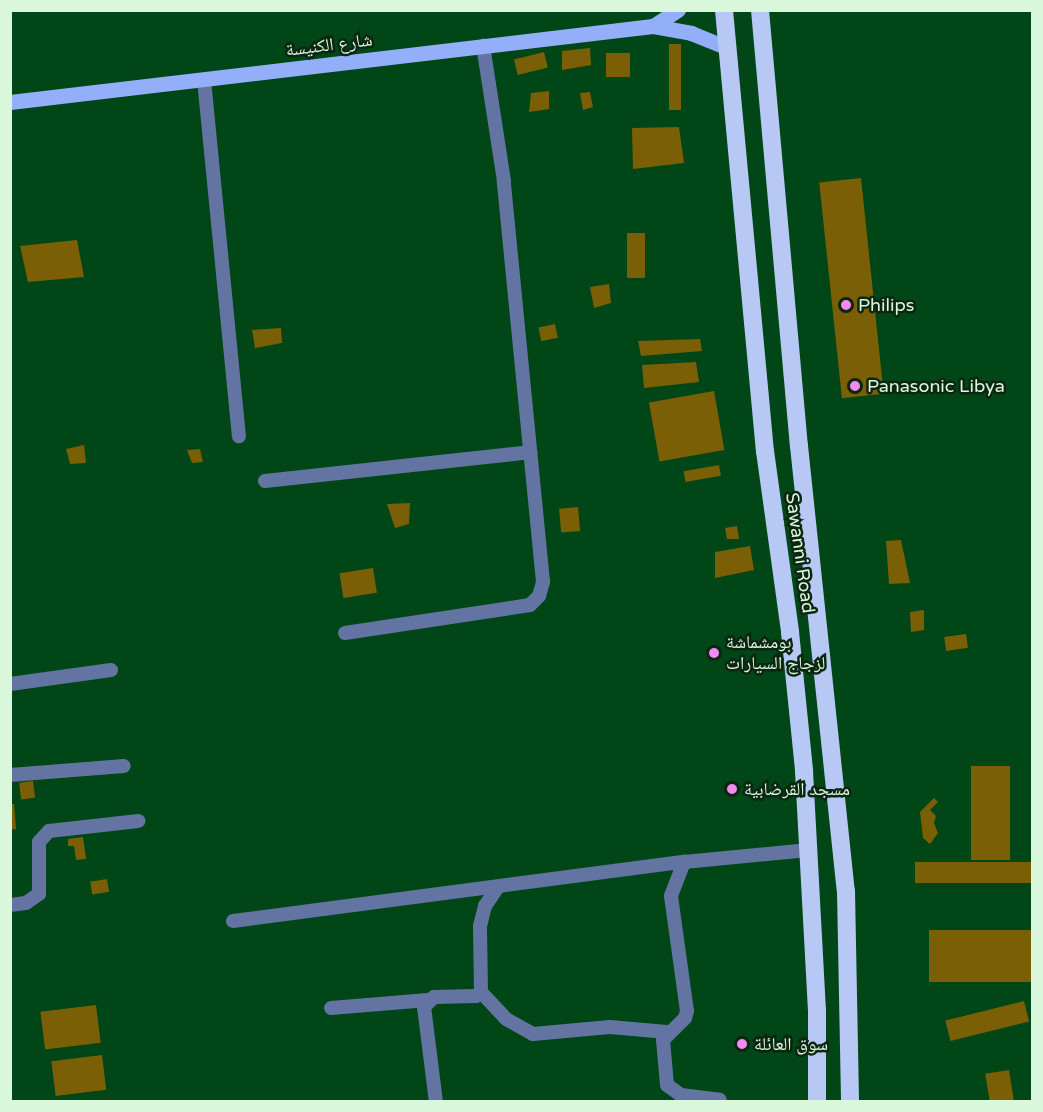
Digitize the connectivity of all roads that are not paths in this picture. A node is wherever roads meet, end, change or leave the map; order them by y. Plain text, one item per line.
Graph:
1 (678, 10) edge
2 (724, 10) edge
3 (760, 10) edge
4 (653, 26) junction
5 (483, 46) junction
6 (725, 46) junction
7 (204, 80) junction
8 (10, 102) edge
9 (239, 436) dead end
10 (530, 452) junction
11 (266, 481) dead end
12 (345, 633) dead end
13 (111, 670) dead end
14 (10, 684) edge
15 (124, 766) dead end
16 (10, 775) edge
17 (138, 821) dead end
18 (808, 850) junction
19 (684, 862) junction
20 (497, 888) junction
21 (10, 905) edge
22 (233, 921) dead end
23 (481, 992) junction
24 (428, 1000) junction
25 (331, 1008) dead end
26 (668, 1032) junction
27 (720, 1100) edge
28 (436, 1101) edge
29 (817, 1101) edge
30 (850, 1101) edge

1 - 4 main road, شارع الكنيسة
2 - 6 highway, Sawanni Road
3 - 30 highway, Sawanni Road
4 - 5 main road, شارع الكنيسة
4 - 6 main road, شارع الكنيسة
5 - 7 main road, شارع الكنيسة
5 - 10 street
6 - 18 highway, Sawanni Road
7 - 8 main road, شارع الكنيسة
7 - 9 street
10 - 11 street
10 - 12 street
13 - 14 street
15 - 16 street
17 - 21 street
18 - 19 street
18 - 29 highway, Sawanni Road
19 - 20 street
19 - 26 street
20 - 22 street
20 - 23 street
23 - 24 street
23 - 26 street
24 - 25 street
24 - 28 street
26 - 27 street

